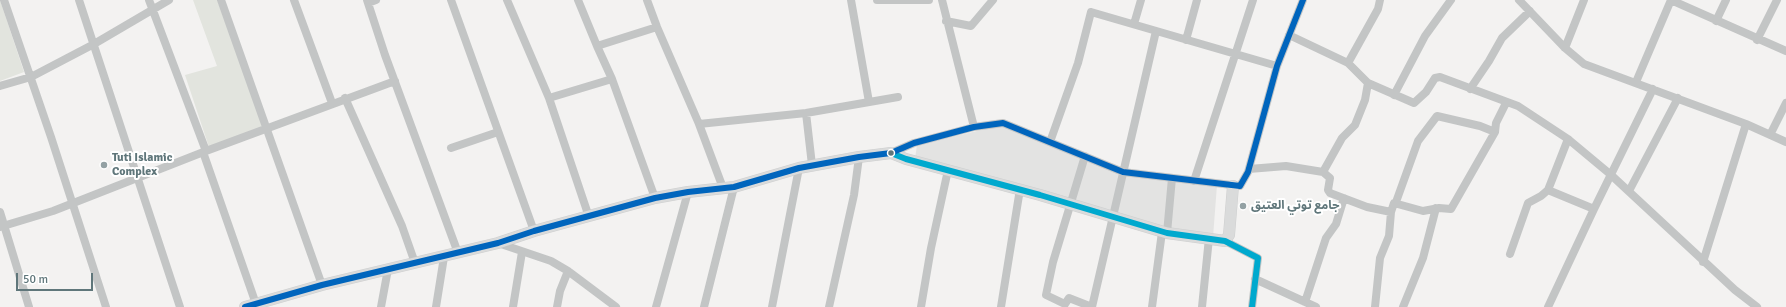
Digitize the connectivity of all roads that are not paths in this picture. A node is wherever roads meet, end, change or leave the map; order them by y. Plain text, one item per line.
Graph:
1 (4, 0) edge
2 (79, 0) edge
3 (149, 0) edge
4 (169, 0) edge
5 (221, 0) edge
6 (294, 0) edge
7 (451, 0) edge
8 (508, 0) edge
9 (578, 0) edge
10 (647, 0) edge
11 (851, 0) edge
12 (877, 0) edge
13 (929, 0) edge
14 (942, 0) edge
15 (993, 0) edge
16 (1141, 0) edge
17 (1198, 0) edge
18 (1253, 0) edge
19 (1303, 0) edge
20 (1380, 0) edge
21 (1451, 0) edge
22 (1519, 0) edge
23 (1584, 0) edge
24 (1671, 0) edge
25 (1726, 0) edge
26 (1776, 0) edge
27 (370, 1) edge
28 (152, 9) junction
29 (1530, 11) junction
30 (1716, 20) junction
31 (946, 21) junction
32 (1134, 24) junction
33 (657, 27) junction
34 (1156, 31) junction
35 (1290, 35) junction
36 (1186, 40) junction
37 (1757, 40) junction
38 (94, 44) junction
39 (597, 46) junction
40 (1566, 48) junction
41 (1786, 51) edge
42 (1236, 53) junction
43 (1348, 63) junction
44 (1278, 66) junction
45 (31, 77) junction
46 (612, 79) junction
47 (395, 81) junction
48 (1636, 82) junction
49 (1368, 83) junction
50 (0, 86) edge
51 (1470, 89) junction
52 (1653, 89) junction
53 (1394, 95) junction
54 (898, 97) dead end
55 (345, 98) junction
56 (549, 98) junction
57 (1678, 98) junction
58 (869, 102) junction
59 (332, 103) junction
60 (1506, 103) junction
61 (1786, 103) edge
62 (806, 113) junction
63 (699, 124) junction
64 (1746, 124) junction
65 (267, 128) junction
66 (974, 128) junction
67 (498, 132) junction
68 (1495, 132) junction
69 (1770, 135) junction
70 (1568, 139) junction
71 (1050, 142) junction
72 (1786, 142) edge
73 (451, 148) dead end
74 (204, 151) junction
75 (891, 153) junction
76 (1085, 156) junction
77 (859, 157) junction
78 (812, 165) junction
79 (799, 168) junction
80 (1249, 169) junction
81 (948, 170) junction
82 (1123, 172) junction
83 (1323, 172) junction
84 (1610, 174) junction
85 (138, 178) junction
86 (1172, 178) junction
87 (1194, 181) junction
88 (1233, 186) junction
89 (729, 187) junction
90 (1020, 189) junction
91 (1548, 190) junction
92 (1629, 191) junction
93 (688, 192) junction
94 (655, 198) junction
95 (1344, 198) junction
96 (1396, 202) junction
97 (72, 203) junction
98 (1070, 205) junction
99 (1436, 208) junction
100 (1594, 208) junction
101 (0, 212) edge
102 (1391, 212) junction
103 (589, 217) junction
104 (1113, 217) junction
105 (2, 226) edge
106 (534, 231) junction
107 (1165, 232) junction
108 (1209, 238) junction
109 (1225, 240) junction
110 (498, 243) junction
111 (522, 252) junction
112 (458, 253) junction
113 (1510, 254) dead end
114 (444, 257) junction
115 (1703, 262) junction
116 (415, 263) junction
117 (388, 269) junction
118 (568, 271) junction
119 (1256, 279) junction
120 (322, 286) junction
121 (1304, 302) junction
122 (270, 303) edge
123 (256, 304) junction
124 (1064, 305) edge
125 (29, 307) edge
126 (106, 307) edge
127 (180, 307) edge
128 (245, 307) edge
129 (382, 307) edge
130 (436, 307) edge
131 (513, 307) edge
132 (557, 307) edge
133 (616, 307) edge
134 (656, 307) edge
135 (704, 307) edge
136 (772, 307) edge
137 (829, 307) edge
138 (921, 307) edge
139 (1001, 307) edge
140 (1092, 307) edge
141 (1152, 307) edge
142 (1202, 307) edge
143 (1252, 307) edge
144 (1316, 307) edge
145 (1375, 307) edge
146 (1404, 307) edge
147 (1548, 307) edge
148 (1757, 307) edge

1 - 45 street
2 - 38 street
3 - 28 street
4 - 28 street
5 - 65 street
6 - 59 street
7 - 67 street
8 - 56 street
9 - 39 street
10 - 33 street
11 - 58 street
12 - 13 street
14 - 31 street
15 - 31 street
16 - 32 street
17 - 36 street
18 - 42 street
19 - 35 street
20 - 43 street
21 - 53 street
22 - 29 street
23 - 40 street
24 - 30 street
24 - 48 street
25 - 30 street
26 - 37 street
27 - 47 street
28 - 38 street
28 - 74 street
29 - 40 street
29 - 51 street
30 - 37 street
31 - 66 street
32 - 34 street
32 - 71 street
33 - 39 street
33 - 63 street
34 - 36 street
34 - 82 street
35 - 43 street
35 - 44 street
36 - 42 street
37 - 41 street
38 - 45 street
38 - 85 street
39 - 46 street
40 - 48 street
42 - 44 street
42 - 87 street
43 - 49 street
44 - 80 street
45 - 50 street
45 - 97 street
46 - 56 street
46 - 94 street
47 - 55 street
47 - 112 street
48 - 52 street
49 - 53 street
49 - 83 street
51 - 53 street
51 - 60 street
52 - 57 street
52 - 84 street
54 - 58 street
55 - 59 street
55 - 116 street
56 - 103 street
57 - 64 street
57 - 92 street
58 - 62 street
59 - 65 street
60 - 68 street
60 - 70 street
61 - 69 street
62 - 63 street
62 - 78 street
63 - 89 street
64 - 69 street
64 - 115 street
65 - 74 street
65 - 120 street
66 - 71 street
66 - 75 street
67 - 73 street
67 - 106 street
68 - 96 street
68 - 99 street
69 - 72 street
70 - 84 street
70 - 91 street
71 - 76 street
74 - 85 street
74 - 123 street
75 - 77 street
75 - 81 street
76 - 82 street
76 - 98 street
77 - 78 street
77 - 137 street
78 - 79 street
79 - 89 street
79 - 136 street
80 - 83 street
80 - 88 street
81 - 90 street
81 - 138 street
82 - 86 street
82 - 104 street
83 - 95 street
84 - 92 street
84 - 100 street
85 - 97 street
85 - 127 street
86 - 87 street
86 - 107 street
87 - 88 street
88 - 109 street
89 - 93 street
89 - 135 street
90 - 98 street
90 - 139 street
91 - 100 street
91 - 113 street
92 - 115 street
93 - 94 street
93 - 134 street
94 - 103 street
95 - 102 street
95 - 121 street
96 - 99 street
96 - 102 street
97 - 105 street
97 - 126 street
98 - 104 street
98 - 124 street
99 - 146 street
100 - 147 street
101 - 105 street
102 - 145 street
103 - 106 street
104 - 107 street
104 - 140 street
105 - 125 street
106 - 110 street
107 - 108 street
107 - 141 street
108 - 109 street
108 - 142 street
109 - 119 street
110 - 111 street
110 - 112 street
111 - 118 street
111 - 131 street
112 - 114 street
114 - 116 street
114 - 130 street
115 - 148 street
116 - 117 street
117 - 120 street
117 - 129 street
118 - 132 street
118 - 133 street
119 - 121 street
119 - 143 street
120 - 122 street
121 - 144 street
122 - 123 street
123 - 128 street
124 - 140 street

